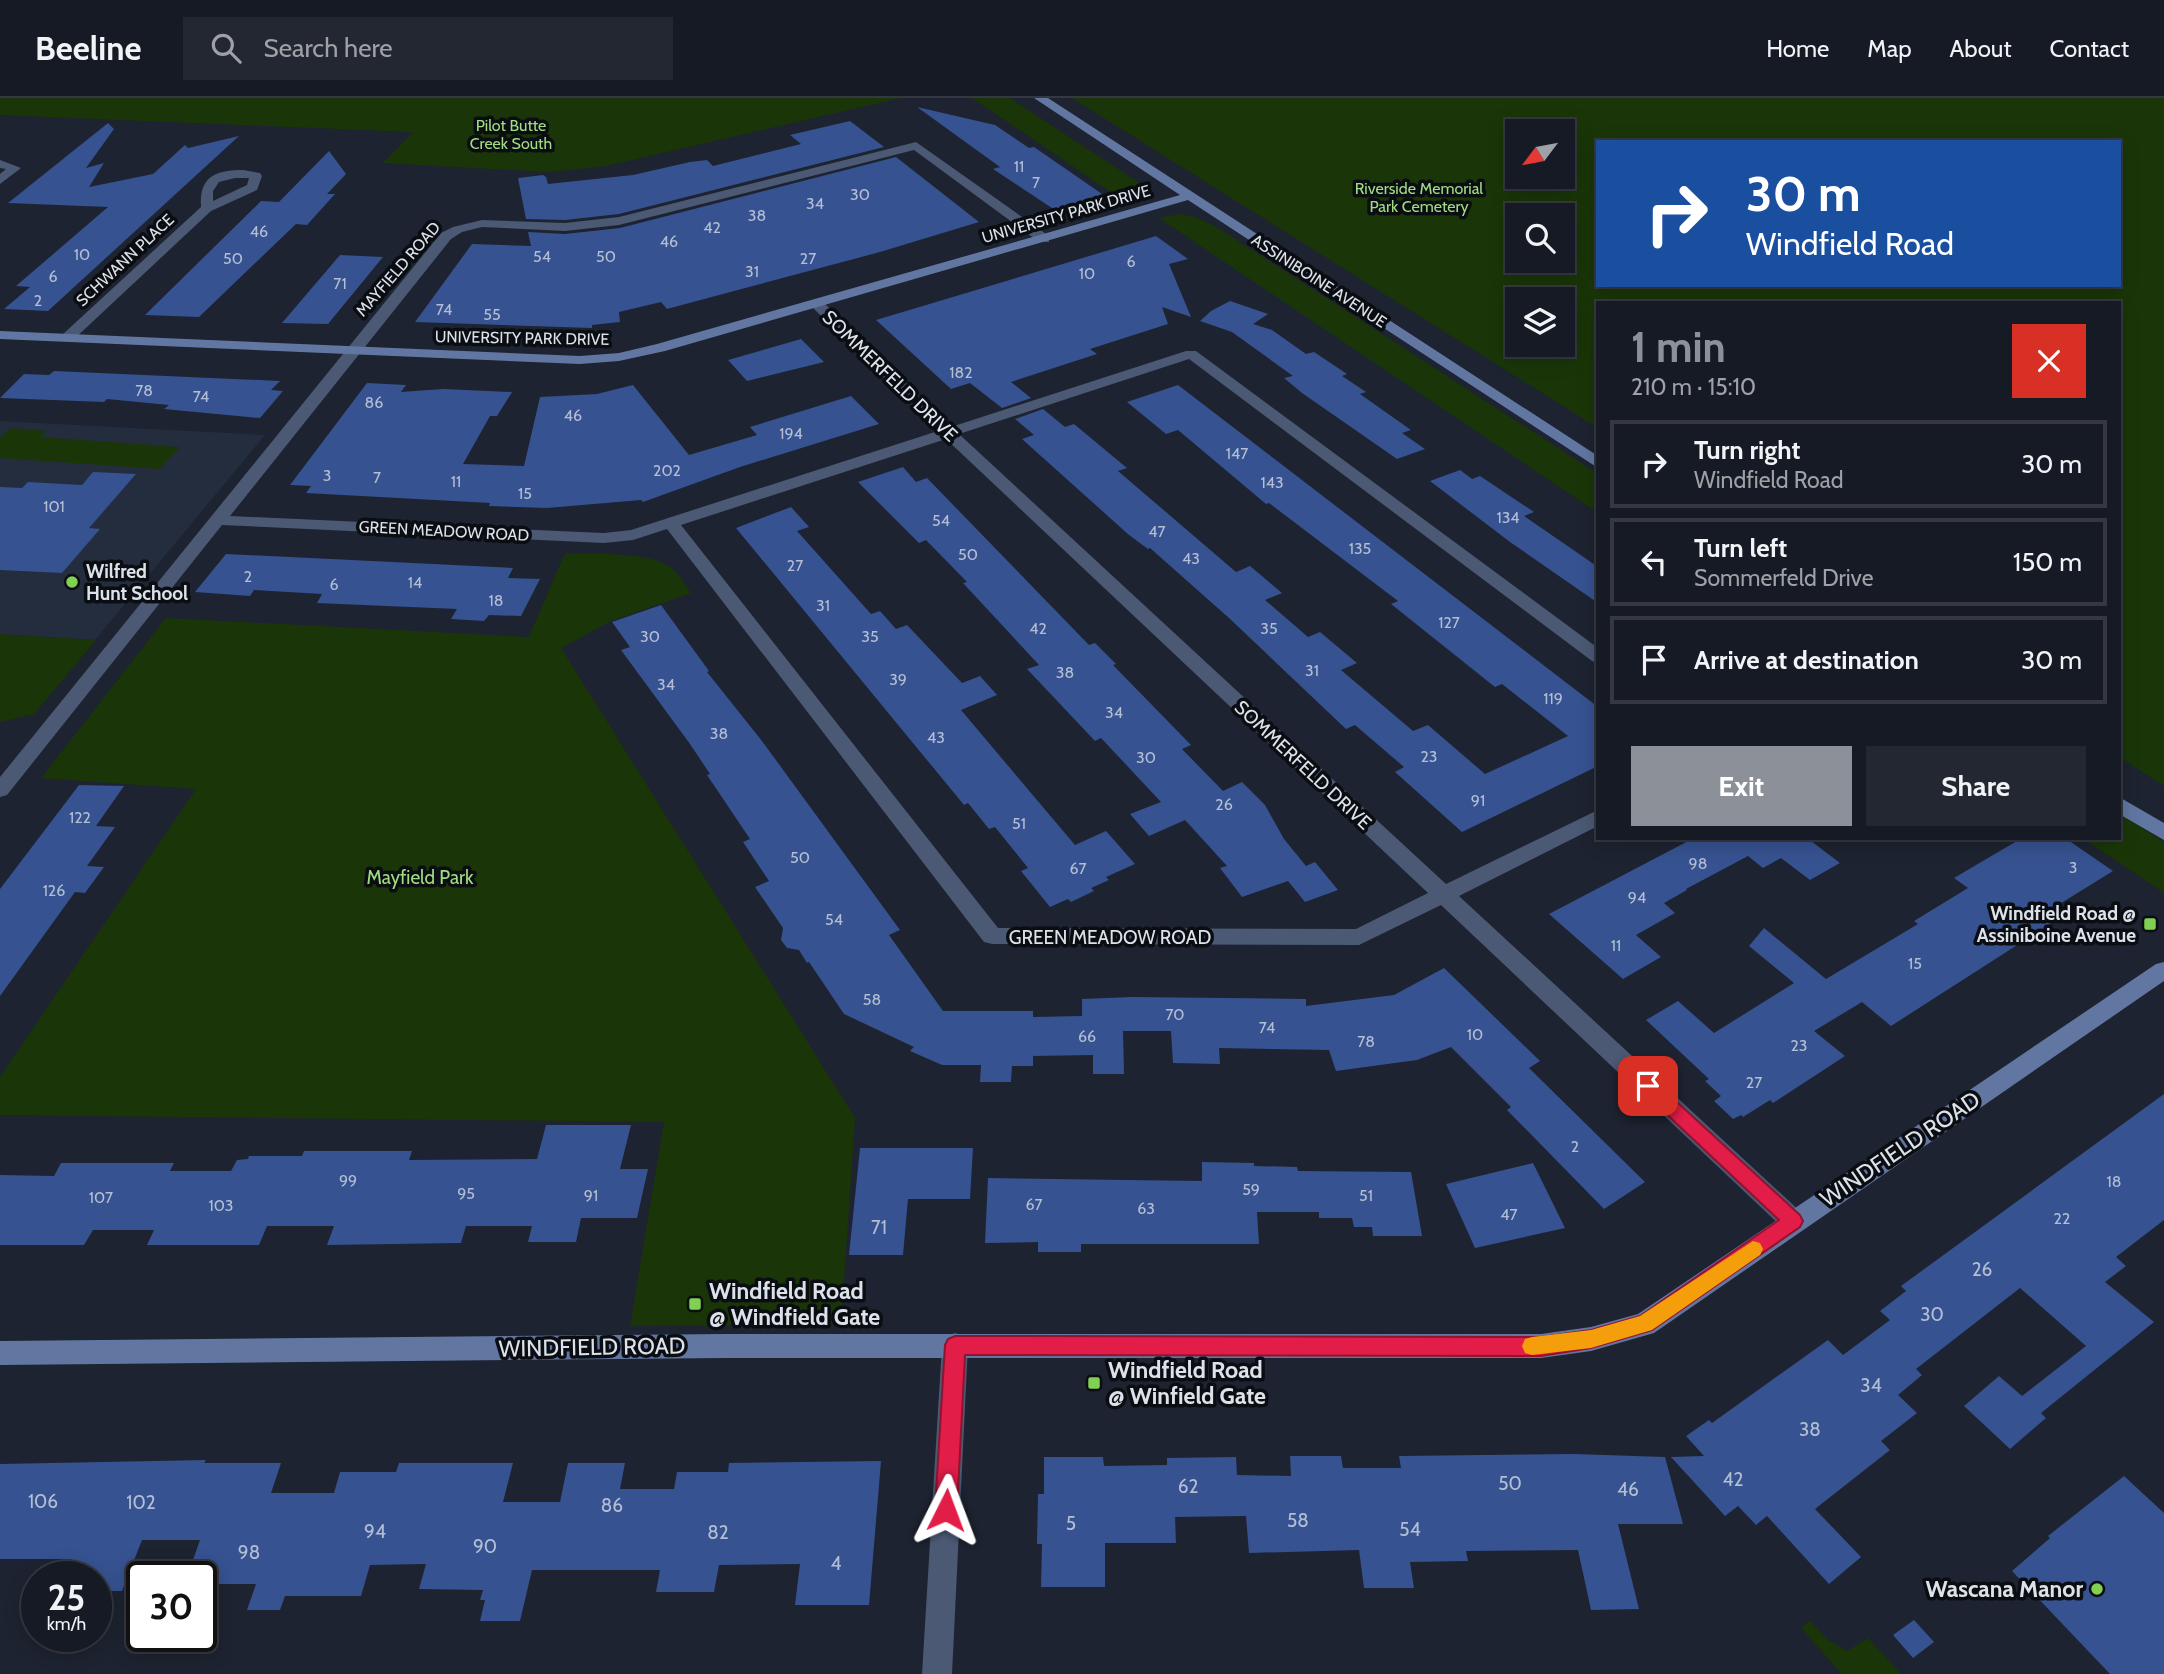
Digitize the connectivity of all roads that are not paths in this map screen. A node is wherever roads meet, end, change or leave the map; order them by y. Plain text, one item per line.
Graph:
1 (1040, 98) edge
2 (0, 164) edge
3 (0, 180) edge
4 (1189, 196) junction
5 (207, 208) dead end
6 (1044, 239) junction
7 (817, 304) junction
8 (0, 335) edge
9 (67, 338) junction
10 (352, 351) junction
11 (949, 433) junction
12 (1596, 462) edge
13 (215, 520) junction
14 (671, 523) junction
15 (1596, 656) edge
16 (0, 790) edge
17 (2121, 805) edge
18 (1596, 818) edge
19 (2164, 833) edge
20 (1443, 896) junction
21 (2164, 970) edge
22 (1793, 1221) junction
23 (955, 1345) junction
24 (0, 1353) edge
25 (937, 1674) edge

1 - 4 street, ASSINIBOINE AVENUE
2 - 3 street
4 - 6 street, UNIVERSITY PARK DRIVE
4 - 12 street, ASSINIBOINE AVENUE
5 - 9 street, SCHWANN PLACE
6 - 7 street, UNIVERSITY PARK DRIVE
6 - 10 street, MAYFIELD ROAD
7 - 10 street, UNIVERSITY PARK DRIVE
7 - 11 street, SOMMERFELD DRIVE
8 - 9 street, UNIVERSITY PARK DRIVE
9 - 10 street, UNIVERSITY PARK DRIVE
10 - 13 street, MAYFIELD ROAD
11 - 14 street, GREEN MEADOW ROAD
11 - 15 street, GREEN MEADOW ROAD
11 - 20 street, SOMMERFELD DRIVE
13 - 14 street, GREEN MEADOW ROAD
13 - 16 street, MAYFIELD ROAD
14 - 20 street, GREEN MEADOW ROAD
17 - 19 street
18 - 20 street, GREEN MEADOW ROAD
20 - 22 street, SOMMERFELD DRIVE
21 - 22 street, WINDFIELD ROAD
22 - 23 street, WINDFIELD ROAD
23 - 24 street, WINDFIELD ROAD
23 - 25 street

